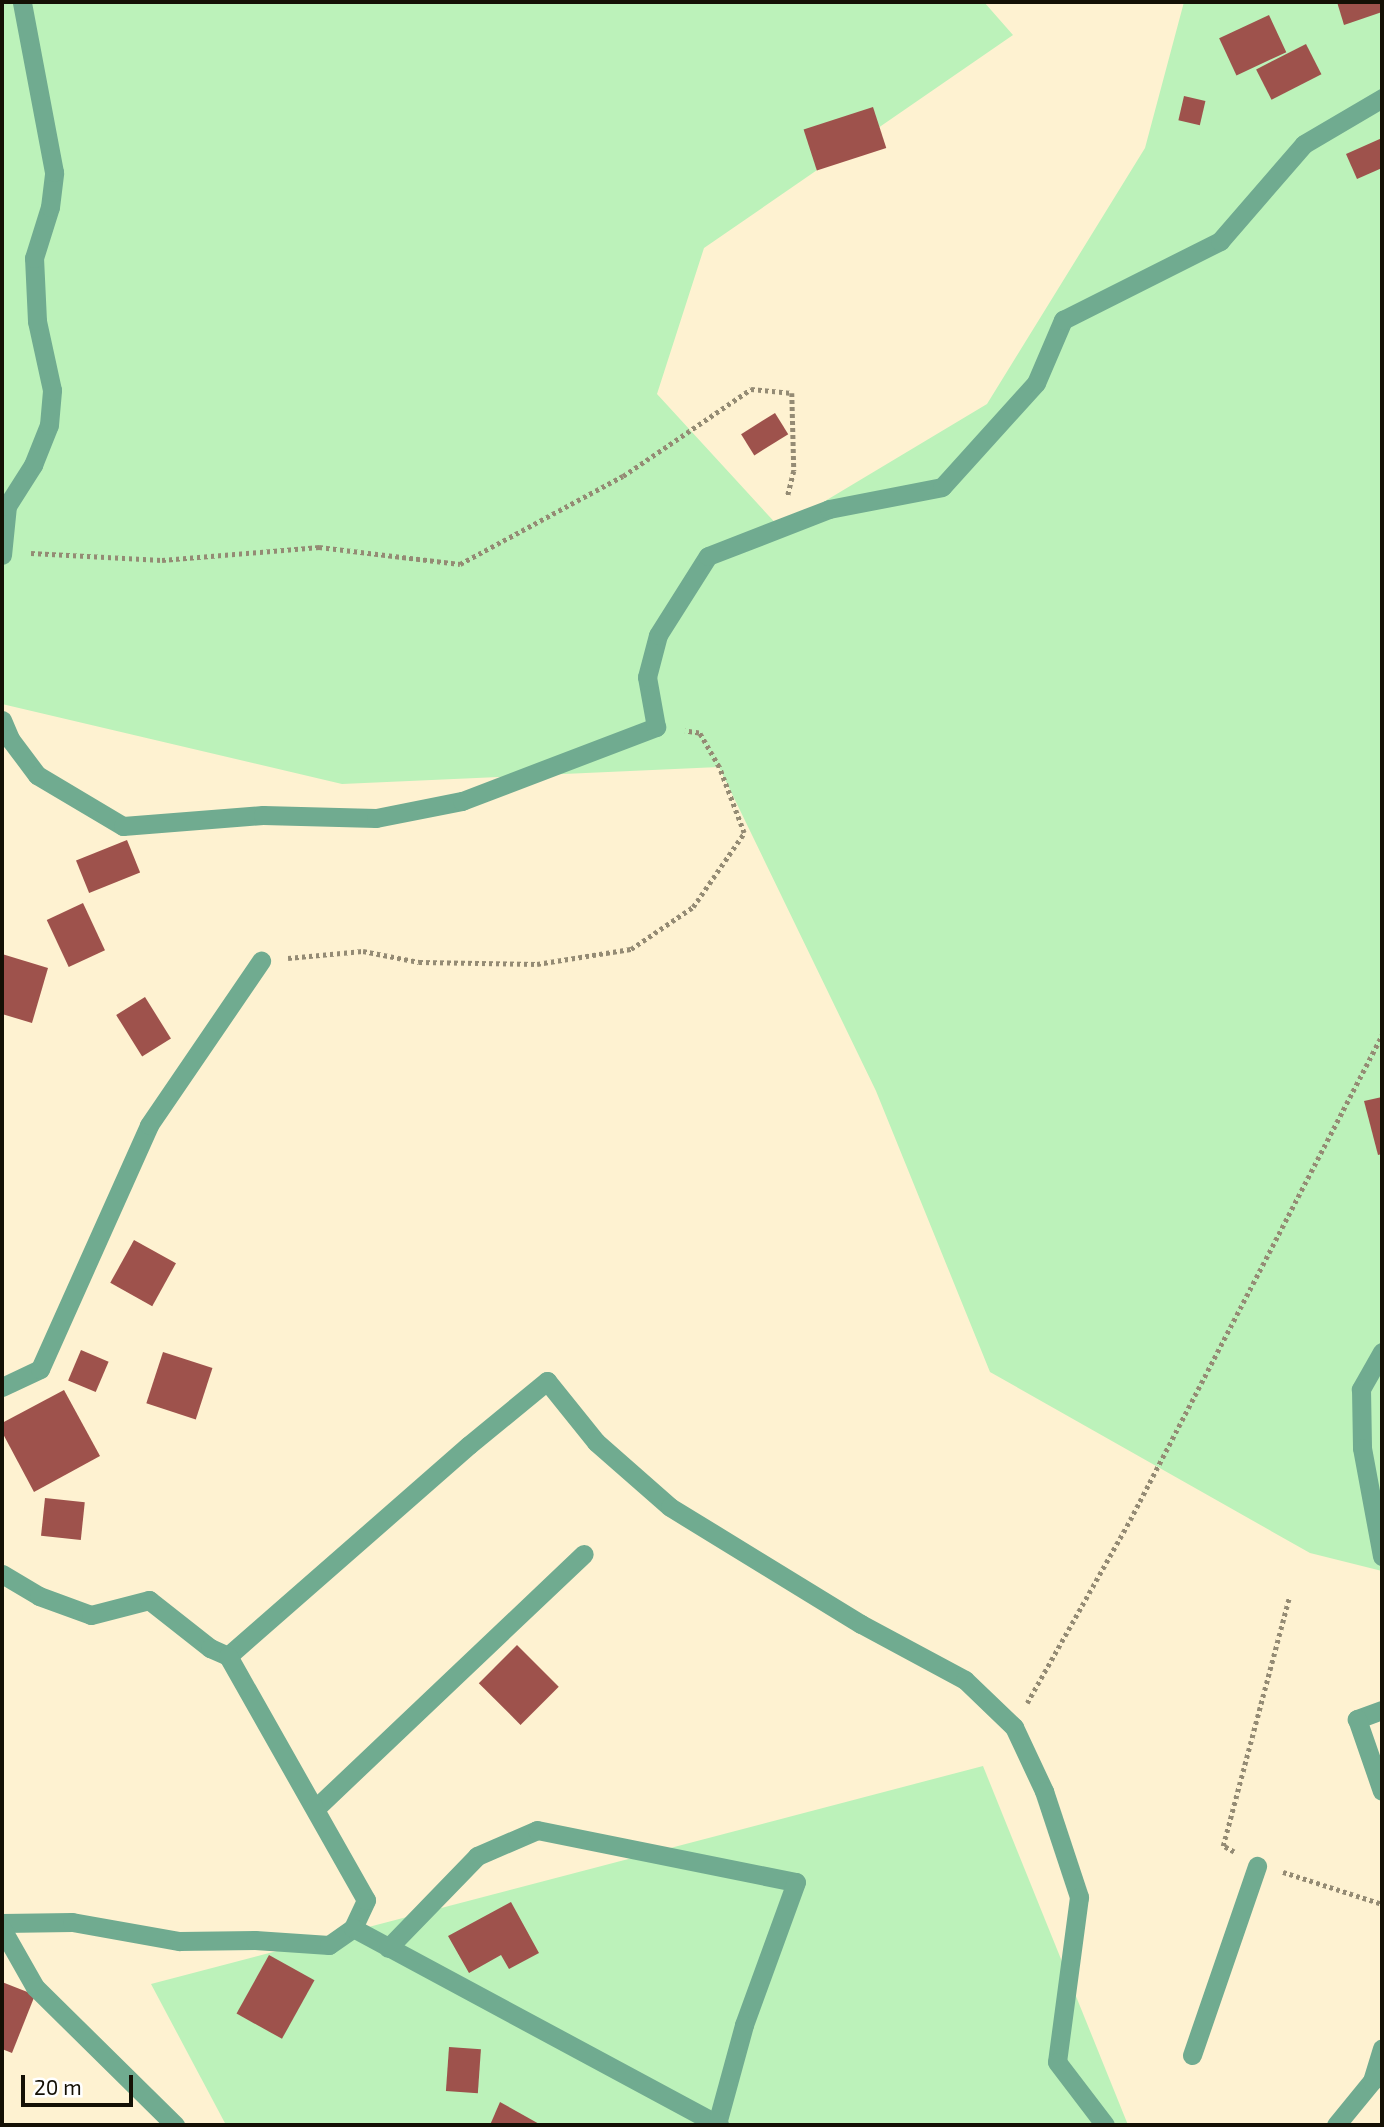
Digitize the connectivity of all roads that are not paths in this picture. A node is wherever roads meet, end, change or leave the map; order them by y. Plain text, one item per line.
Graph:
1 (22, 2) edge
2 (1382, 98) edge
3 (2, 553) edge
4 (2, 720) edge
5 (261, 961) road end
6 (1382, 1352) edge
7 (2, 1387) edge
8 (584, 1554) dead end
9 (1382, 1556) edge
10 (2, 1574) edge
11 (228, 1656) junction
12 (1382, 1710) edge
13 (1382, 1791) edge
14 (316, 1808) junction
15 (1257, 1866) road end
16 (2, 1923) edge
17 (353, 1928) junction
18 (2, 1929) edge
19 (388, 1948) junction
20 (1382, 2049) edge
21 (1192, 2055) dead end
22 (718, 2124) edge
23 (175, 2125) edge
24 (1105, 2125) edge
25 (1336, 2125) edge

1 - 3 street
2 - 4 street
5 - 7 street
6 - 9 street
8 - 14 street
10 - 11 street
11 - 14 street
11 - 24 street
12 - 13 street
14 - 17 street
15 - 21 street
16 - 17 street
17 - 19 street
18 - 23 street
19 - 22 street
19 - 22 street
20 - 25 street

